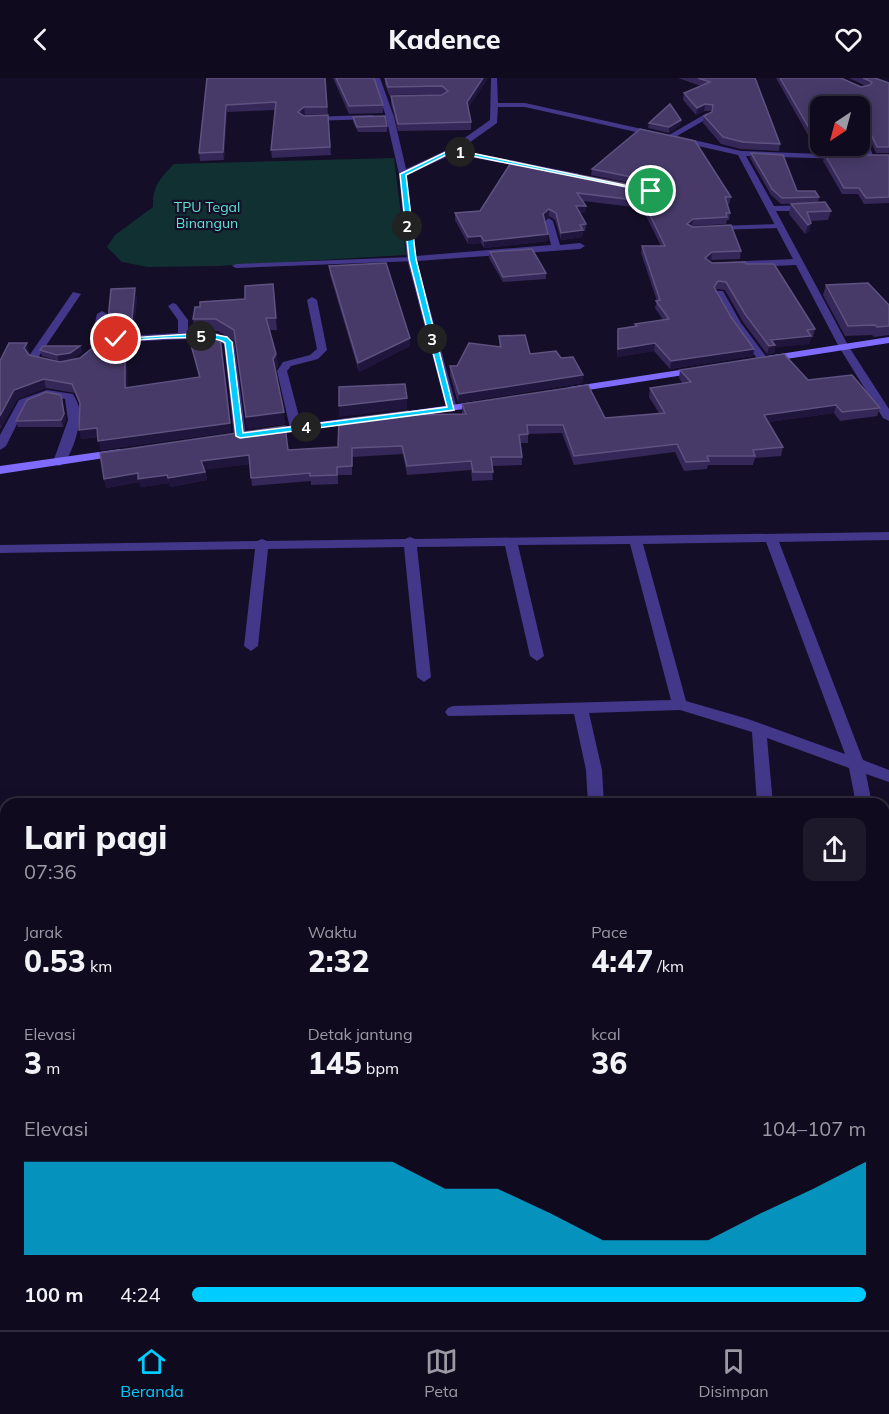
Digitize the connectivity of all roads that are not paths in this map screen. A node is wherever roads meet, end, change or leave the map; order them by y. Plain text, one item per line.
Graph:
1 (494, 78) edge
2 (381, 79) edge
3 (395, 98) edge
4 (383, 99) junction
5 (496, 105) junction
6 (707, 115) edge
7 (390, 117) junction
8 (305, 119) edge
9 (672, 135) junction
10 (452, 151) junction
11 (741, 153) junction
12 (830, 157) joint
13 (852, 157) edge
14 (862, 157) edge
15 (871, 157) joint
16 (882, 157) edge
17 (403, 174) junction
18 (582, 177) edge
19 (820, 207) edge
20 (772, 209) junction
21 (549, 221) dead end
22 (780, 226) junction
23 (702, 228) edge
24 (556, 246) junction
25 (580, 246) dead end
26 (412, 259) junction
27 (798, 262) junction
28 (711, 265) edge
29 (236, 266) dead end
30 (720, 293) edge
31 (76, 294) dead end
32 (312, 300) dead end
33 (173, 306) dead end
34 (102, 314) dead end
35 (183, 336) junction
36 (889, 340) edge
37 (844, 347) junction
38 (758, 360) joint
39 (63, 364) edge
40 (706, 369) edge
41 (555, 392) edge
42 (498, 402) edge
43 (451, 409) junction
44 (889, 418) edge
45 (296, 428) junction
46 (234, 437) joint
47 (0, 446) edge
48 (127, 452) edge
49 (59, 462) junction
50 (0, 471) edge
51 (889, 536) edge
52 (771, 537) junction
53 (635, 539) junction
54 (510, 540) junction
55 (410, 541) junction
56 (262, 543) junction
57 (0, 549) edge
58 (251, 646) dead end
59 (537, 656) dead end
60 (424, 677) dead end
61 (680, 705) junction
62 (580, 707) junction
63 (453, 712) dead end
64 (759, 729) junction
65 (857, 766) junction
66 (889, 776) edge
67 (596, 798) edge
68 (765, 798) edge
69 (863, 798) edge

1 - 5 street
2 - 4 street
3 - 4 street
4 - 7 street
5 - 9 street
5 - 10 street
6 - 9 street
7 - 8 street
7 - 17 street
9 - 11 street
10 - 17 street
10 - 18 street
11 - 12 street
11 - 20 street
12 - 13 street
14 - 15 street
15 - 16 street
17 - 26 street
19 - 20 street
20 - 22 street
21 - 24 street
22 - 23 lane
22 - 27 street
24 - 25 street
24 - 26 street
26 - 29 lane
26 - 43 street
27 - 28 street
27 - 37 street
30 - 38 street
31 - 39 street
32 - 45 street
33 - 35 street
34 - 35 street
35 - 46 street
36 - 37 street
37 - 38 street
37 - 44 street
40 - 41 street
42 - 43 street
43 - 45 street
45 - 46 street
47 - 49 street
48 - 49 street
49 - 50 street
51 - 52 street
52 - 53 street
52 - 65 street
53 - 54 street
53 - 61 street
54 - 55 street
54 - 59 street
55 - 56 street
55 - 60 street
56 - 57 street
56 - 58 street
61 - 62 street
61 - 64 street
62 - 63 street
62 - 67 street
64 - 65 street
64 - 68 street
65 - 66 street
65 - 69 street

